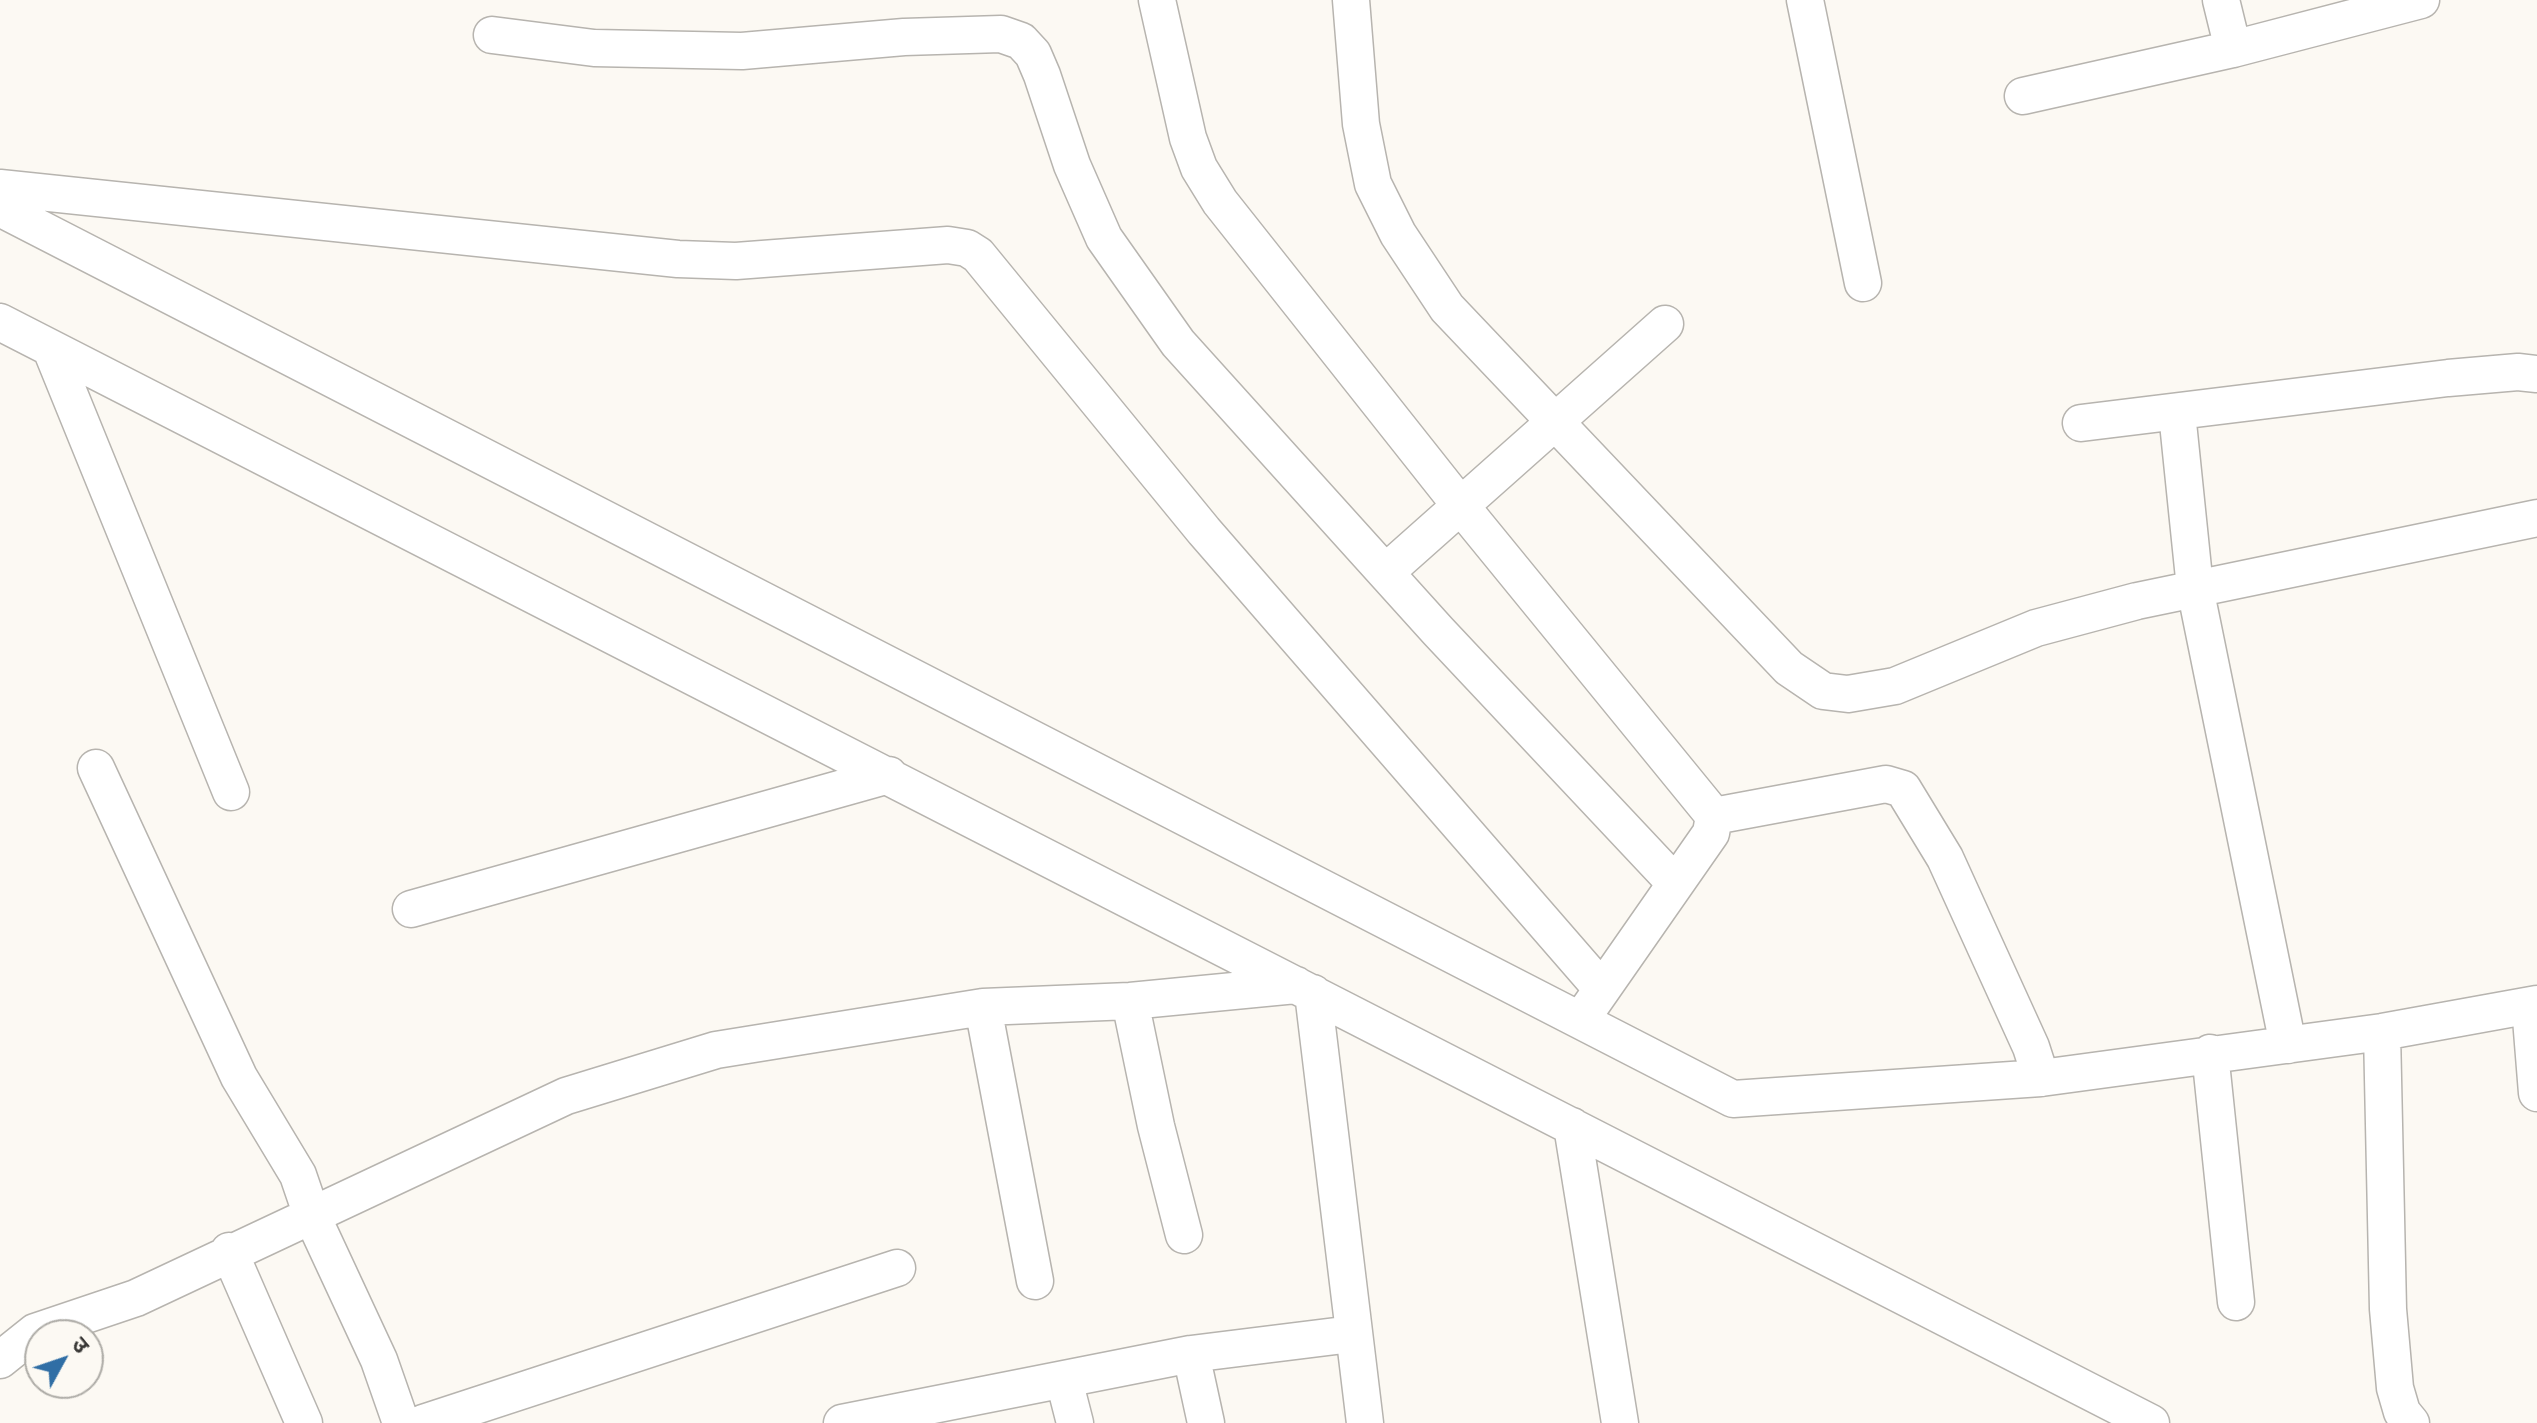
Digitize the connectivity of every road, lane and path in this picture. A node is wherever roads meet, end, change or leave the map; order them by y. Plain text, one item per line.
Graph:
1 (1157, 0) edge
2 (1351, 0) edge
3 (1805, 0) edge
4 (2221, 0) edge
5 (2421, 0) edge
6 (492, 35) dead end
7 (2233, 49) junction
8 (2023, 96) dead end
9 (0, 188) edge
10 (0, 208) edge
11 (1863, 283) dead end
12 (0, 322) edge
13 (1665, 324) dead end
14 (51, 349) junction
15 (2537, 374) edge
16 (2177, 413) junction
17 (1553, 422) junction
18 (2081, 423) dead end
19 (1460, 505) junction
20 (2537, 518) edge
21 (1386, 572) junction
22 (2195, 588) junction
23 (96, 768) dead end
24 (889, 775) junction
25 (231, 792) dead end
26 (1714, 816) junction
27 (1674, 882) junction
28 (411, 909) dead end
29 (1601, 988) junction
30 (1304, 989) junction
31 (1130, 1001) junction
32 (2534, 1005) edge
33 (983, 1007) junction
34 (1579, 1022) junction
35 (2382, 1032) junction
36 (2288, 1045) junction
37 (2210, 1053) junction
38 (2041, 1078) junction
39 (2537, 1093) edge
40 (1572, 1126) junction
41 (312, 1216) junction
42 (1184, 1235) dead end
43 (229, 1251) junction
44 (897, 1268) dead end
45 (1035, 1281) dead end
46 (2236, 1302) dead end
47 (1352, 1334) junction
48 (1191, 1354) junction
49 (0, 1360) edge
50 (1064, 1380) junction
51 (971, 1410) edge
52 (304, 1423) edge
53 (401, 1423) edge
54 (423, 1423) edge
55 (842, 1423) edge
56 (1075, 1423) edge
57 (1206, 1423) edge
58 (1365, 1423) edge
59 (1620, 1423) edge
60 (2151, 1423) edge
61 (2411, 1423) edge

1 - 19 street
2 - 17 street
3 - 11 street
4 - 7 street
5 - 7 street
6 - 21 street
7 - 8 street
9 - 29 street
10 - 34 street
12 - 14 street
13 - 17 street
14 - 24 street
14 - 25 street
15 - 16 street
16 - 18 street
16 - 22 street
17 - 19 street
17 - 22 street
19 - 21 street
19 - 26 street
20 - 22 street
21 - 27 street
22 - 36 street
23 - 41 street
24 - 28 street
24 - 30 street
26 - 27 street
26 - 38 street
27 - 29 street
29 - 34 street
30 - 31 street
30 - 40 street
30 - 47 street
31 - 33 street
31 - 42 street
32 - 35 street
32 - 39 street
33 - 41 street
33 - 45 street
34 - 38 street
35 - 36 street
35 - 61 street
36 - 37 street
37 - 38 street
37 - 46 street
40 - 59 street
40 - 60 street
41 - 43 street
41 - 53 street
43 - 49 street
43 - 52 street
44 - 54 street
47 - 48 street
47 - 58 street
48 - 50 street
48 - 57 street
50 - 51 street
50 - 56 street
51 - 55 street

